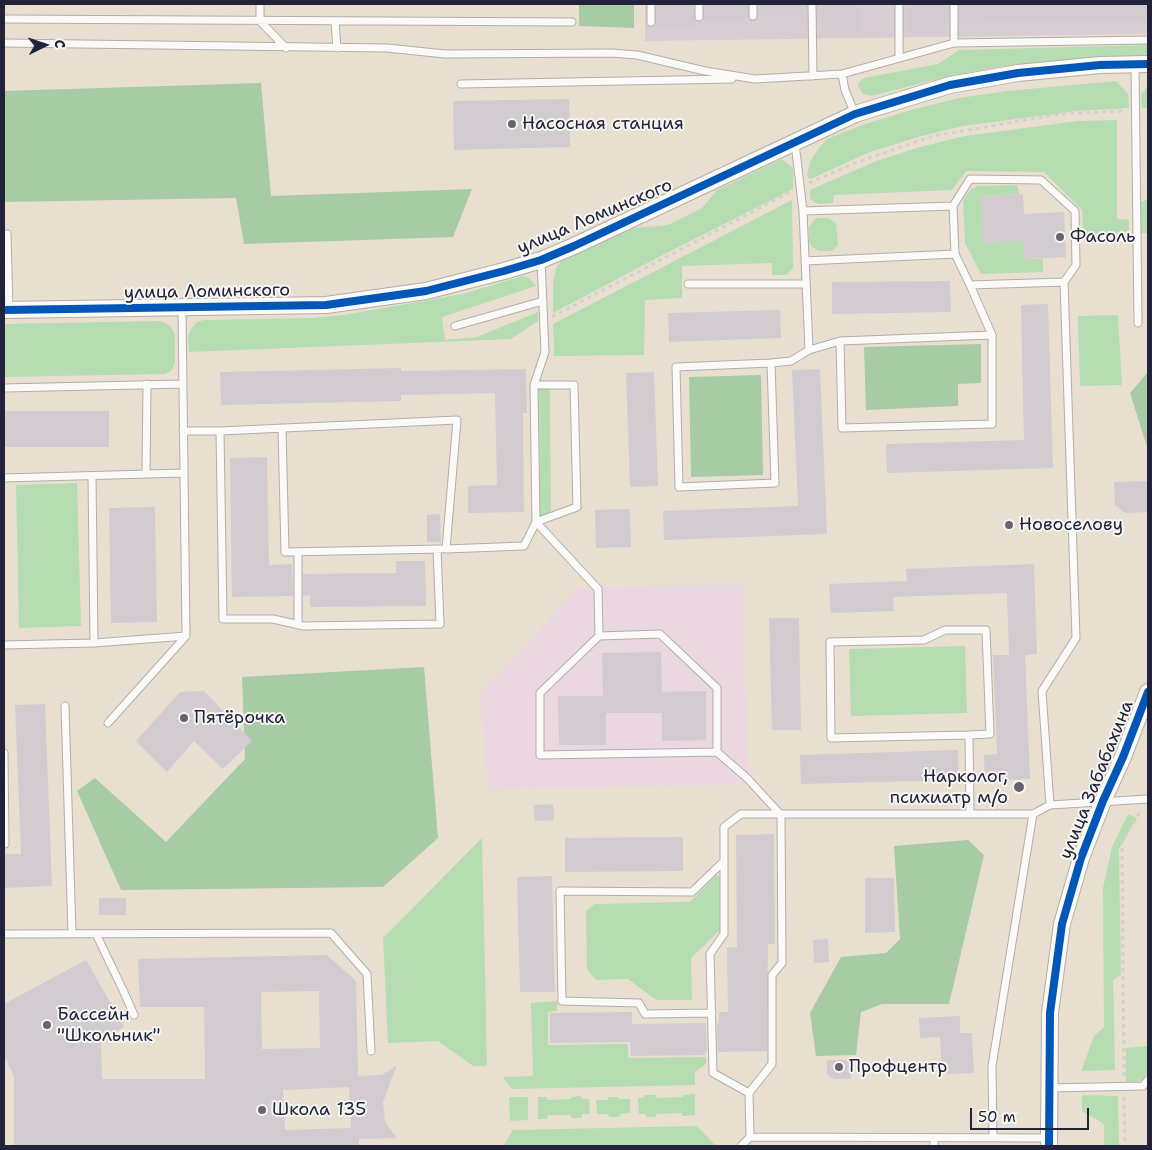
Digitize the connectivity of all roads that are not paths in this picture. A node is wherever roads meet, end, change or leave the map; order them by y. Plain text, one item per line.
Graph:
1 (260, 4) edge
2 (651, 4) edge
3 (699, 4) edge
4 (753, 4) edge
5 (812, 4) edge
6 (899, 4) edge
7 (954, 4) edge
8 (753, 16) dead end
9 (699, 18) dead end
10 (4, 19) edge
11 (260, 21) junction
12 (335, 21) junction
13 (572, 22) dead end
14 (651, 22) dead end
15 (1148, 40) edge
16 (4, 43) edge
17 (954, 43) junction
18 (286, 48) junction
19 (337, 48) junction
20 (899, 58) junction
21 (1142, 64) edge
22 (842, 74) junction
23 (813, 76) junction
24 (755, 78) junction
25 (461, 84) dead end
26 (855, 114) junction
27 (795, 143) junction
28 (953, 206) junction
29 (803, 212) junction
30 (6, 234) dead end
31 (955, 254) junction
32 (541, 260) junction
33 (805, 261) junction
34 (1064, 282) junction
35 (688, 284) dead end
36 (805, 284) junction
37 (970, 285) junction
38 (543, 301) junction
39 (182, 308) junction
40 (7, 310) edge
41 (1138, 323) dead end
42 (456, 326) dead end
43 (992, 334) junction
44 (840, 341) junction
45 (809, 350) junction
46 (771, 363) junction
47 (147, 384) junction
48 (183, 384) junction
49 (534, 385) junction
50 (4, 388) edge
51 (282, 428) junction
52 (183, 431) junction
53 (220, 431) junction
54 (184, 473) junction
55 (146, 474) junction
56 (92, 476) junction
57 (4, 478) edge
58 (536, 522) junction
59 (437, 549) junction
60 (446, 549) junction
61 (298, 553) junction
62 (298, 625) junction
63 (186, 636) junction
64 (599, 636) junction
65 (94, 643) junction
66 (4, 645) edge
67 (1148, 692) edge
68 (65, 706) dead end
69 (108, 723) dead end
70 (969, 735) junction
71 (717, 752) junction
72 (4, 753) edge
73 (1148, 799) edge
74 (1102, 801) junction
75 (1050, 805) junction
76 (1148, 806) edge
77 (970, 814) junction
78 (1033, 814) junction
79 (781, 815) junction
80 (4, 844) edge
81 (724, 862) junction
82 (4, 934) edge
83 (72, 934) junction
84 (96, 934) junction
85 (712, 1013) junction
86 (134, 1015) dead end
87 (371, 1051) dead end
88 (1148, 1080) edge
89 (1049, 1088) junction
90 (749, 1092) junction
91 (750, 1137) junction
92 (993, 1137) junction
93 (934, 1138) junction
94 (1049, 1142) edge
95 (740, 1146) edge
96 (934, 1146) edge

1 - 11 lane
2 - 14 lane
3 - 9 lane
4 - 8 lane
5 - 23 lane
6 - 20 lane
7 - 17 lane
10 - 11 lane
11 - 12 lane
11 - 18 lane
12 - 13 lane
12 - 19 lane
15 - 17 lane
16 - 18 lane
17 - 20 lane
18 - 19 lane
19 - 24 lane
20 - 22 lane
21 - 26 street, улица Ломинского
21 - 41 lane
22 - 23 lane
22 - 26 lane
23 - 24 lane
24 - 25 lane
26 - 27 street, улица Ломинского
27 - 29 lane
27 - 32 street, улица Ломинского
28 - 29 lane
28 - 31 lane
28 - 34 lane
29 - 33 lane
30 - 40 lane
31 - 33 lane
31 - 37 lane
32 - 38 lane
32 - 39 street, улица Ломинского
33 - 36 lane
34 - 37 lane
34 - 75 lane
35 - 36 lane
36 - 45 lane
37 - 43 lane
38 - 42 lane
38 - 49 lane
39 - 40 street, улица Ломинского
39 - 48 lane
43 - 44 lane
43 - 44 lane
44 - 45 lane
45 - 46 lane
46 - 46 lane
47 - 48 lane
47 - 50 lane
47 - 55 lane
48 - 52 lane
49 - 58 lane
49 - 58 lane
51 - 53 lane
51 - 60 lane
51 - 61 lane
52 - 53 lane
52 - 54 lane
53 - 62 lane
54 - 55 lane
54 - 63 lane
55 - 56 lane
56 - 57 lane
56 - 65 lane
58 - 60 lane
58 - 64 lane
59 - 60 lane
59 - 61 lane
59 - 62 lane
61 - 62 lane
63 - 65 lane
63 - 69 lane
64 - 71 lane
64 - 71 lane
65 - 66 lane
67 - 74 street, улица Забабахина
68 - 83 lane
70 - 70 lane
70 - 77 lane
71 - 79 lane
72 - 80 lane
73 - 74 lane
73 - 76 lane
74 - 75 lane
74 - 89 street, улица Забабахина
75 - 78 lane
77 - 78 lane
77 - 79 lane
78 - 92 lane
79 - 81 lane
79 - 90 lane
81 - 85 lane
81 - 85 lane
82 - 83 lane
83 - 84 lane
84 - 86 lane
84 - 87 lane
85 - 90 lane
88 - 89 lane
89 - 94 street, улица Забабахина
90 - 91 lane
91 - 93 lane
91 - 95 lane
92 - 93 lane
92 - 94 lane
93 - 96 lane

